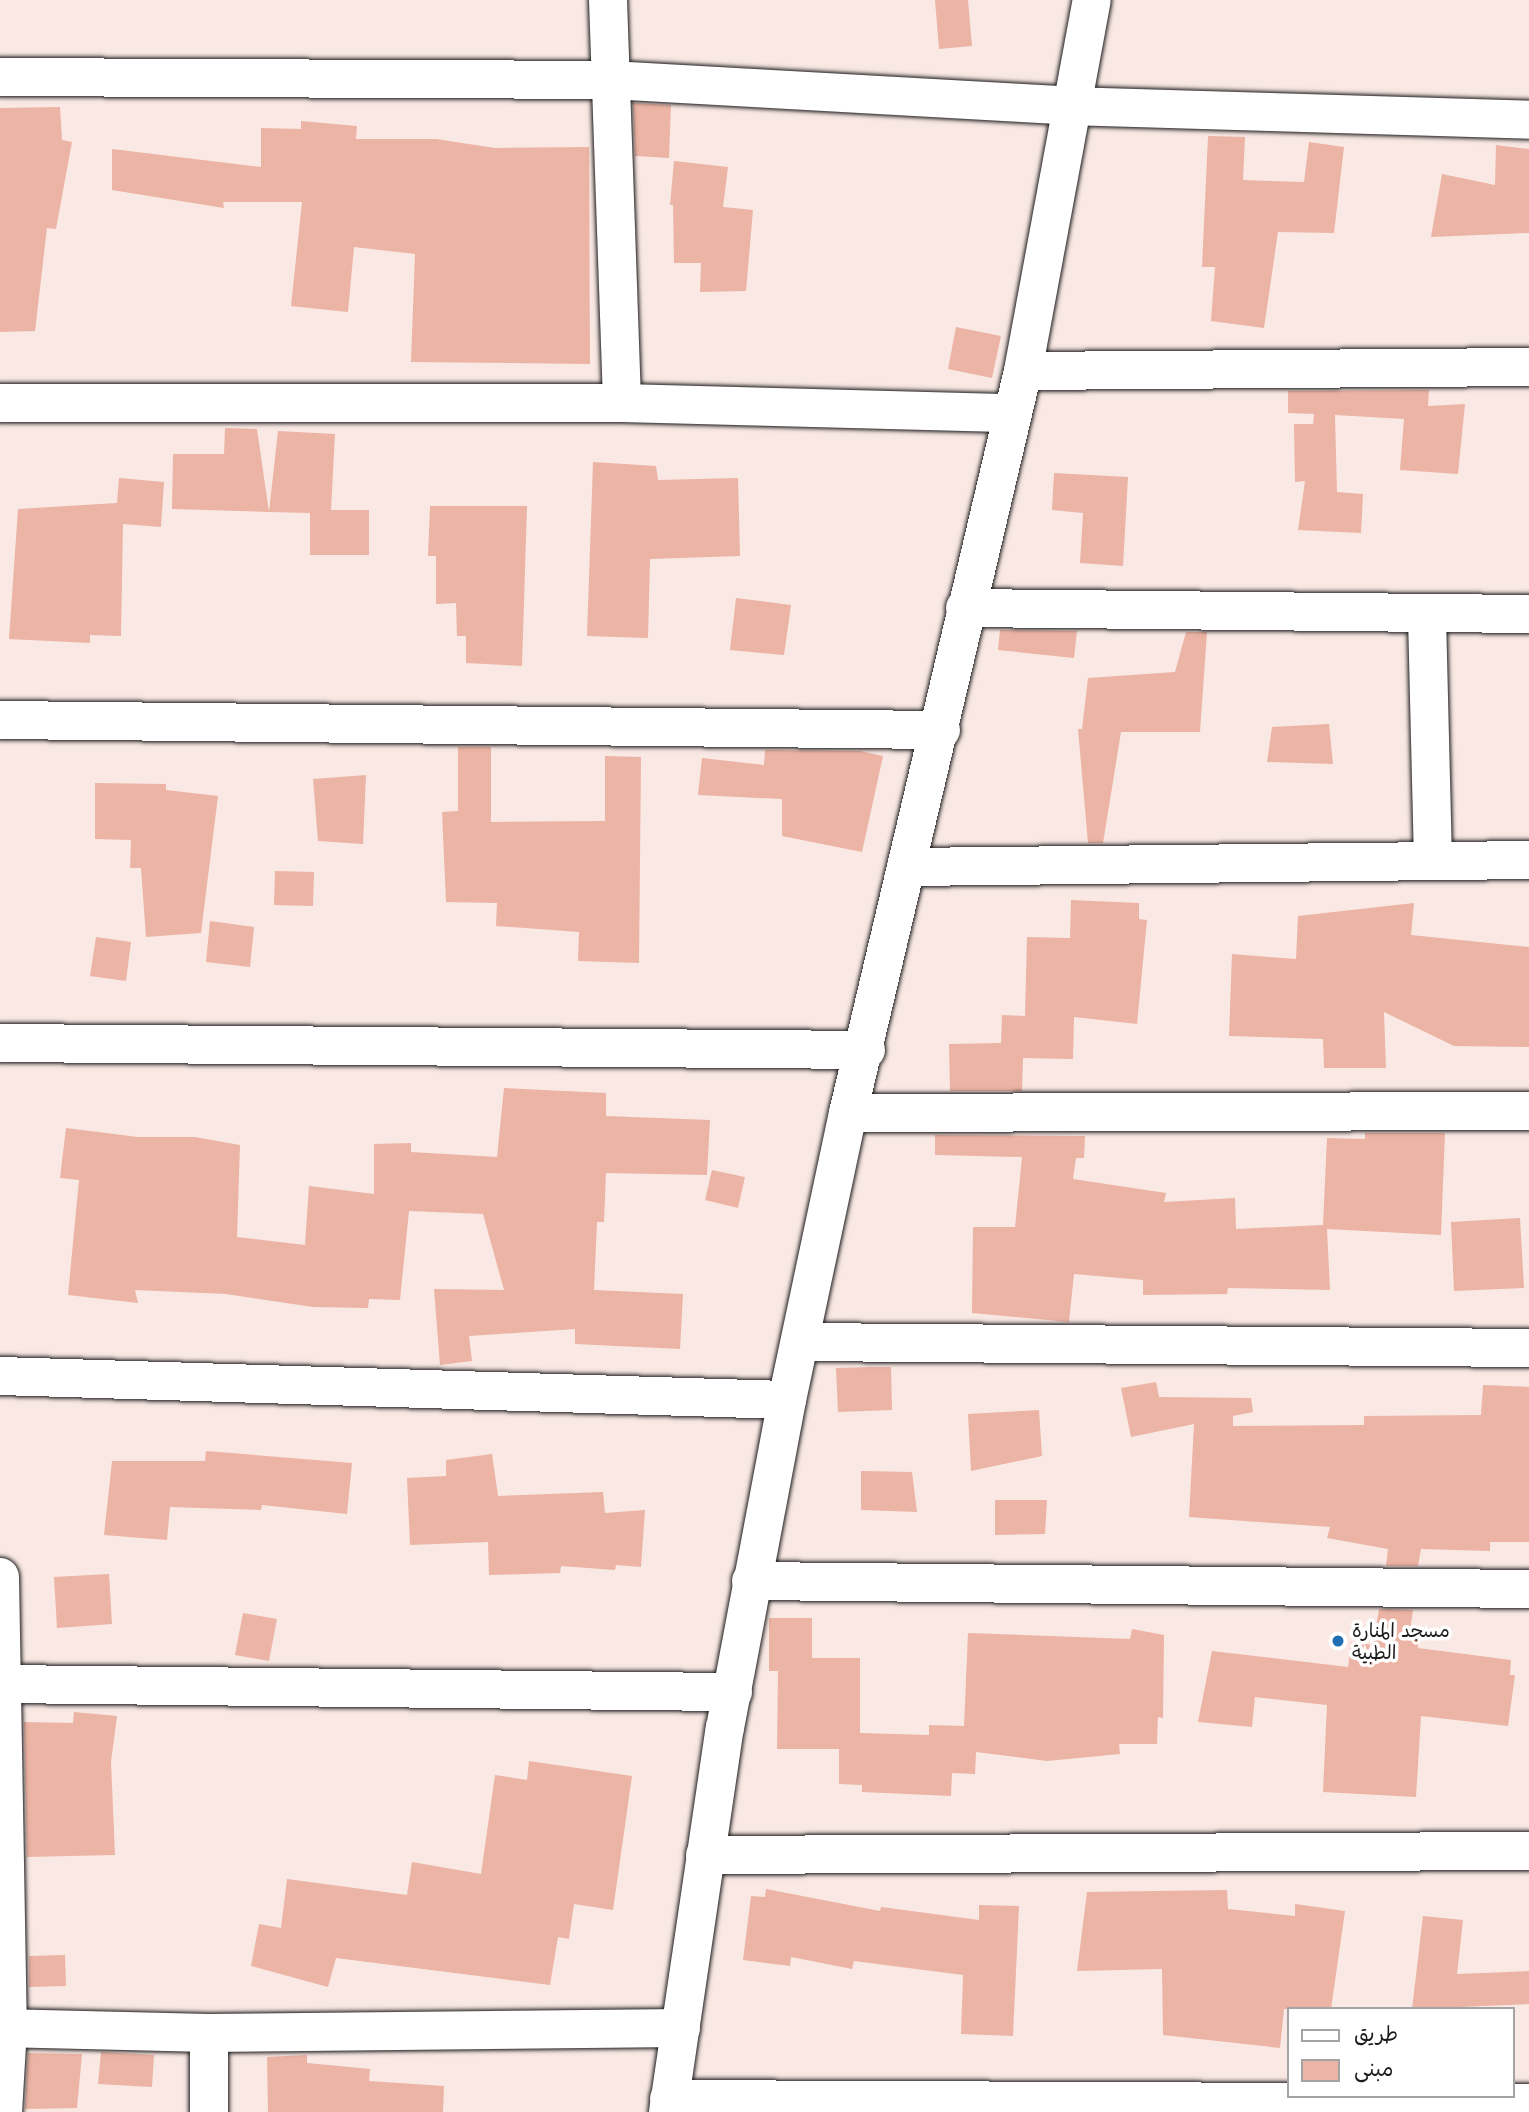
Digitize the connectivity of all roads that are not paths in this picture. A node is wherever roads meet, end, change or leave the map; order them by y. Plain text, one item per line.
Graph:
1 (608, 0) edge
2 (1092, 0) edge
3 (0, 77) edge
4 (611, 80) junction
5 (1070, 106) junction
6 (1529, 120) edge
7 (1529, 367) edge
8 (1023, 371) junction
9 (0, 403) edge
10 (622, 403) junction
11 (1011, 413) junction
12 (965, 608) junction
13 (1529, 614) edge
14 (1427, 616) junction
15 (0, 720) edge
16 (941, 730) junction
17 (1433, 860) junction
18 (1529, 860) edge
19 (906, 867) junction
20 (0, 1043) edge
21 (866, 1050) junction
22 (1529, 1111) edge
23 (848, 1114) junction
24 (800, 1342) junction
25 (1529, 1348) edge
26 (0, 1376) edge
27 (787, 1400) junction
28 (0, 1577) edge
29 (751, 1581) junction
30 (1529, 1589) edge
31 (2, 1684) edge
32 (733, 1692) junction
33 (1529, 1852) edge
34 (705, 1854) junction
35 (4, 2028) edge
36 (681, 2028) junction
37 (209, 2033) junction
38 (1529, 2103) edge
39 (668, 2106) edge
40 (3, 2112) edge
41 (209, 2112) edge

1 - 4 street
2 - 5 street
3 - 4 street
4 - 5 street
4 - 10 street
5 - 6 street
5 - 8 street
7 - 8 street
8 - 11 street
9 - 10 street
10 - 11 street
11 - 12 street
12 - 14 street
12 - 16 street
13 - 14 street
14 - 17 street
15 - 16 street
16 - 19 street
17 - 18 street
17 - 19 street
19 - 21 street
20 - 21 street
21 - 23 street
22 - 23 street
23 - 24 street
24 - 25 street
24 - 27 street
26 - 27 street
27 - 29 street
28 - 31 street
29 - 30 street
29 - 32 street
31 - 32 street
31 - 35 street
32 - 34 street
33 - 34 street
34 - 36 street
35 - 37 street
35 - 40 street
36 - 37 street
36 - 39 street
37 - 41 street
38 - 39 street

